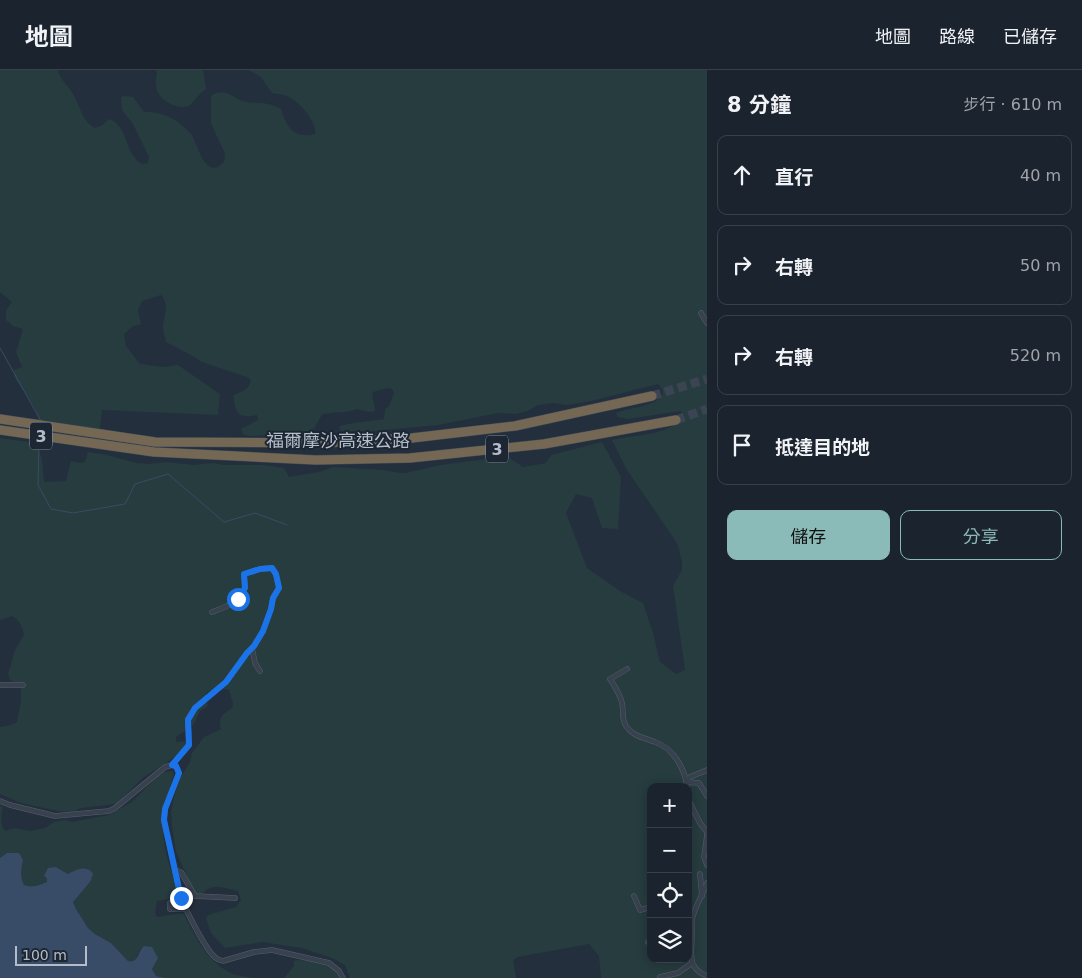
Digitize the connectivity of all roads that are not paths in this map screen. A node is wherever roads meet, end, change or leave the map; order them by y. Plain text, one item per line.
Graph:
1 (701, 313) dead end
2 (707, 323) edge
3 (652, 396) tunnel mouth
4 (2, 420) edge
5 (676, 420) tunnel mouth
6 (0, 430) edge
7 (212, 612) dead end
8 (252, 648) junction
9 (627, 668) dead end
10 (260, 671) dead end
11 (0, 685) edge
12 (23, 685) dead end
13 (172, 765) junction
14 (707, 770) edge
15 (686, 783) edge
16 (687, 783) edge
17 (692, 784) edge
18 (707, 796) edge
19 (0, 801) edge
20 (692, 807) edge
21 (707, 834) edge
22 (707, 865) edge
23 (175, 870) junction
24 (700, 874) dead end
25 (707, 883) edge
26 (634, 896) dead end
27 (702, 897) junction
28 (235, 898) dead end
29 (170, 903) dead end
30 (647, 907) edge
31 (186, 909) junction
32 (692, 918) edge
33 (692, 963) joint
34 (707, 976) edge
35 (660, 977) edge
36 (343, 978) edge

1 - 2 street
3 - 4 highway, 福爾摩沙高速公路 / 3
5 - 6 highway, 福爾摩沙高速公路 / 3
7 - 8 street
8 - 10 street
8 - 13 street
9 - 15 street
11 - 12 street
13 - 19 street
13 - 23 street
14 - 16 street
17 - 18 street
20 - 21 street
21 - 22 street
23 - 28 street
23 - 31 street
24 - 27 street
25 - 27 street
26 - 30 street
27 - 32 street
29 - 31 street
31 - 36 street
33 - 34 street
33 - 35 street

